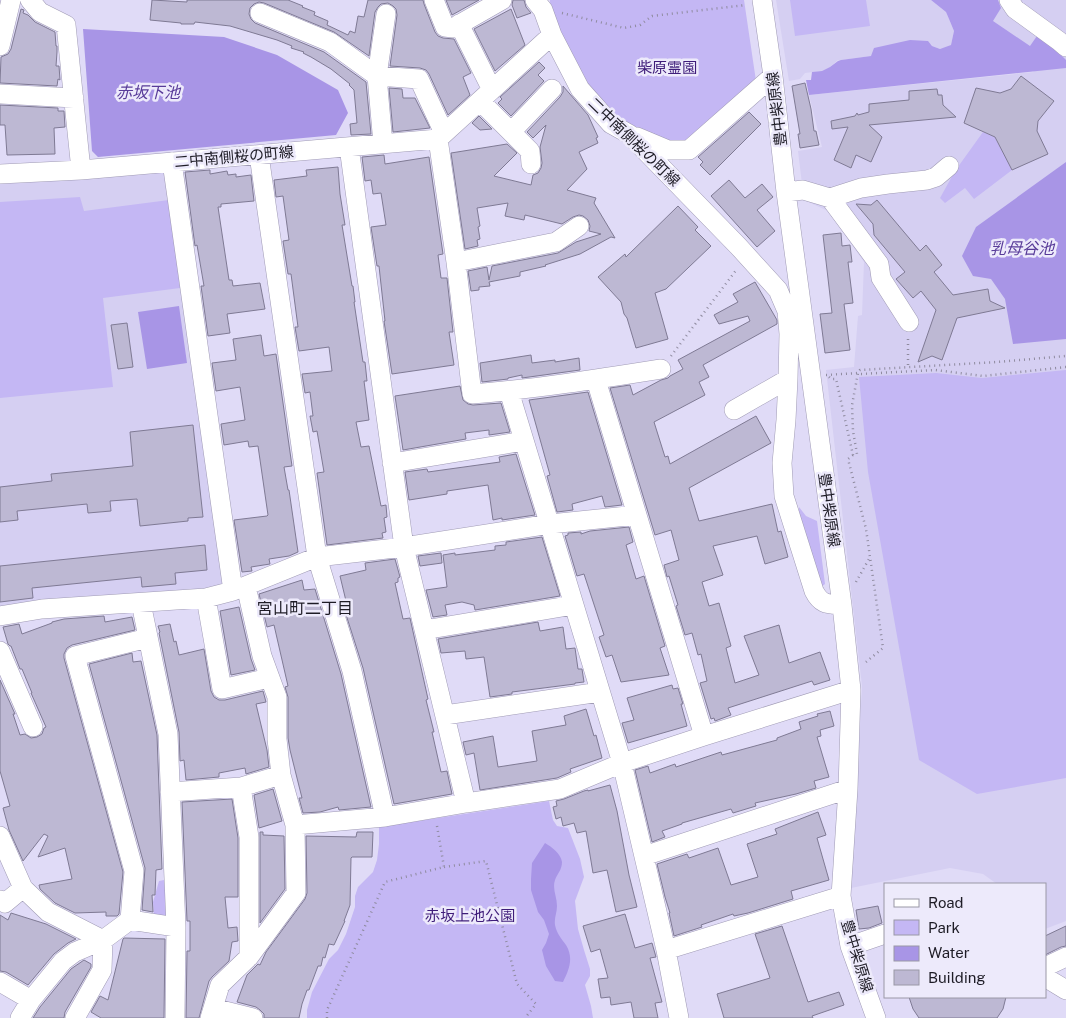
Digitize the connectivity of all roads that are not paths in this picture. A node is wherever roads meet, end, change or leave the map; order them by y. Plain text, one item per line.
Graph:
1 (11, 0) edge
2 (30, 0) edge
3 (434, 0) edge
4 (502, 0) edge
5 (1009, 0) edge
6 (756, 2) edge
7 (541, 3) edge
8 (260, 13) dead end
9 (386, 14) dead end
10 (459, 24) junction
11 (552, 36) junction
12 (0, 46) edge
13 (1066, 47) edge
14 (377, 76) junction
15 (773, 76) junction
16 (560, 80) junction
17 (0, 94) edge
18 (486, 96) junction
19 (74, 98) junction
20 (511, 132) junction
21 (629, 134) junction
22 (441, 136) junction
23 (383, 144) junction
24 (349, 147) junction
25 (259, 155) junction
26 (172, 162) junction
27 (531, 164) dead end
28 (949, 166) dead end
29 (81, 170) junction
30 (0, 174) edge
31 (786, 192) junction
32 (830, 198) junction
33 (579, 226) dead end
34 (456, 262) junction
35 (909, 322) road end
36 (661, 369) road end
37 (788, 379) junction
38 (596, 380) junction
39 (509, 391) junction
40 (734, 410) dead end
41 (524, 441) junction
42 (392, 463) junction
43 (636, 515) junction
44 (550, 524) junction
45 (404, 547) junction
46 (317, 557) junction
47 (239, 588) junction
48 (206, 598) junction
49 (141, 603) junction
50 (574, 605) junction
51 (842, 605) junction
52 (0, 616) edge
53 (424, 630) junction
54 (148, 638) junction
55 (0, 651) edge
56 (269, 678) junction
57 (850, 683) junction
58 (600, 692) junction
59 (444, 715) junction
60 (33, 727) dead end
61 (704, 736) junction
62 (622, 763) junction
63 (281, 775) junction
64 (241, 788) junction
65 (848, 789) junction
66 (170, 792) junction
67 (466, 802) junction
68 (385, 817) junction
69 (295, 825) junction
70 (0, 836) edge
71 (644, 856) junction
72 (23, 888) junction
73 (841, 896) junction
74 (0, 900) edge
75 (130, 920) junction
76 (176, 927) junction
77 (884, 934) edge
78 (103, 940) junction
79 (850, 946) junction
80 (666, 950) junction
81 (249, 957) junction
82 (1066, 957) edge
83 (1046, 967) edge
84 (1046, 976) edge
85 (0, 982) edge
86 (1066, 990) edge
87 (31, 1000) junction
88 (211, 1013) edge
89 (82, 1015) edge
90 (20, 1018) edge
91 (175, 1018) edge
92 (253, 1018) edge
93 (679, 1018) edge
94 (876, 1018) edge

1 - 12 street
2 - 19 street
3 - 10 street
4 - 10 street
5 - 13 street
6 - 15 street, 豊中柴原線
7 - 11 street, 二中南側桜の町線
8 - 14 street
9 - 14 street
10 - 18 street
11 - 16 street, 二中南側桜の町線
11 - 18 street
14 - 22 street
14 - 23 street
15 - 21 street
15 - 31 street, 豊中柴原線
16 - 20 street
16 - 21 street, 二中南側桜の町線
17 - 19 street
18 - 20 street
18 - 22 street
19 - 29 street
20 - 27 street
21 - 37 street, 二中南側桜の町線
22 - 23 street, 二中南側桜の町線
22 - 34 street
23 - 24 street, 二中南側桜の町線
24 - 25 street, 二中南側桜の町線
24 - 42 street
25 - 26 street, 二中南側桜の町線
25 - 46 street
26 - 29 street, 二中南側桜の町線
26 - 47 street
28 - 32 street
29 - 30 street, 二中南側桜の町線
31 - 32 street
31 - 51 street, 豊中柴原線
32 - 35 street
33 - 34 street
34 - 39 street
36 - 38 street
37 - 40 street
37 - 51 street, 二中南側桜の町線
38 - 39 street
38 - 43 street
39 - 41 street
41 - 42 street
41 - 44 street
42 - 45 street
43 - 44 street
43 - 61 street
44 - 45 street
44 - 50 street
45 - 46 street
45 - 53 street
46 - 47 street
46 - 68 street
47 - 48 street
47 - 56 street
48 - 49 street
48 - 56 street
49 - 52 street
49 - 54 street
50 - 53 street
50 - 58 street
51 - 57 street, 豊中柴原線
53 - 59 street
54 - 66 street
54 - 75 street
55 - 60 street
56 - 63 street
57 - 61 street
57 - 65 street, 豊中柴原線
58 - 59 street
58 - 62 street
59 - 67 street
61 - 62 street
62 - 67 street
62 - 71 street
63 - 64 street
63 - 69 street
64 - 66 street
64 - 81 street
65 - 71 street
65 - 73 street, 豊中柴原線
66 - 76 street
67 - 68 street
68 - 69 street
69 - 81 street
70 - 72 street
71 - 80 street
72 - 74 street
72 - 78 street
73 - 79 street, 豊中柴原線
73 - 80 street
75 - 76 street
75 - 78 street
76 - 91 street
77 - 79 street
78 - 87 street
78 - 89 street
79 - 94 street, 豊中柴原線
80 - 93 street
81 - 88 street
82 - 83 street
84 - 86 street
85 - 87 street
87 - 90 street
88 - 92 street

